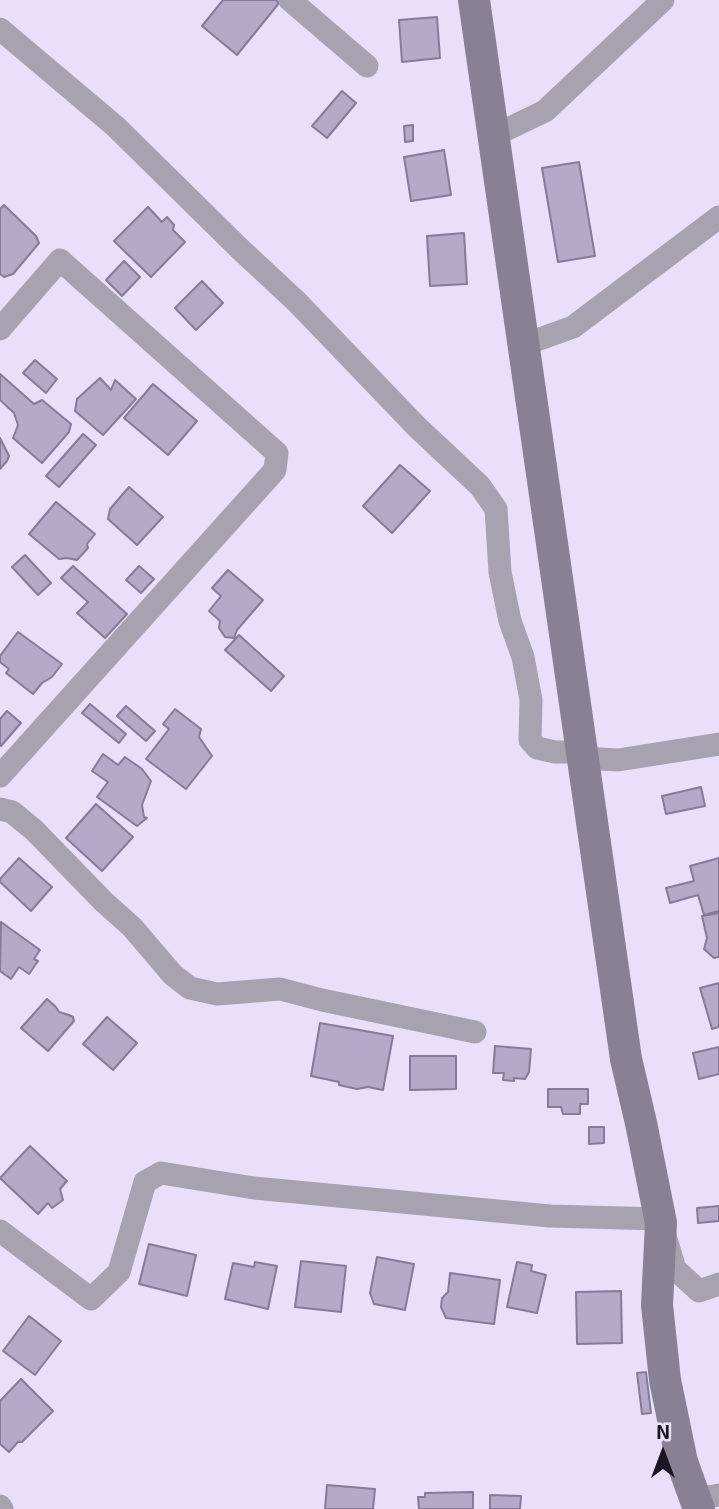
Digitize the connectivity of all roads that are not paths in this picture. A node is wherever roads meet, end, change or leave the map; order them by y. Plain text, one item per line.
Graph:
1 (290, 0) edge
2 (474, 0) edge
3 (663, 0) edge
4 (0, 29) edge
5 (367, 66) dead end
6 (493, 136) junction
7 (719, 217) edge
8 (0, 328) edge
9 (523, 345) junction
10 (719, 744) edge
11 (581, 755) junction
12 (0, 776) edge
13 (0, 809) edge
14 (475, 1032) dead end
15 (660, 1219) junction
16 (0, 1231) edge
17 (719, 1283) edge
18 (705, 1501) edge

1 - 5 street
2 - 6 main road
3 - 6 street
4 - 11 street
6 - 9 main road
7 - 9 street
8 - 12 street
9 - 11 main road
10 - 11 street
11 - 15 main road
13 - 14 street
15 - 16 street
15 - 17 street
15 - 18 main road

